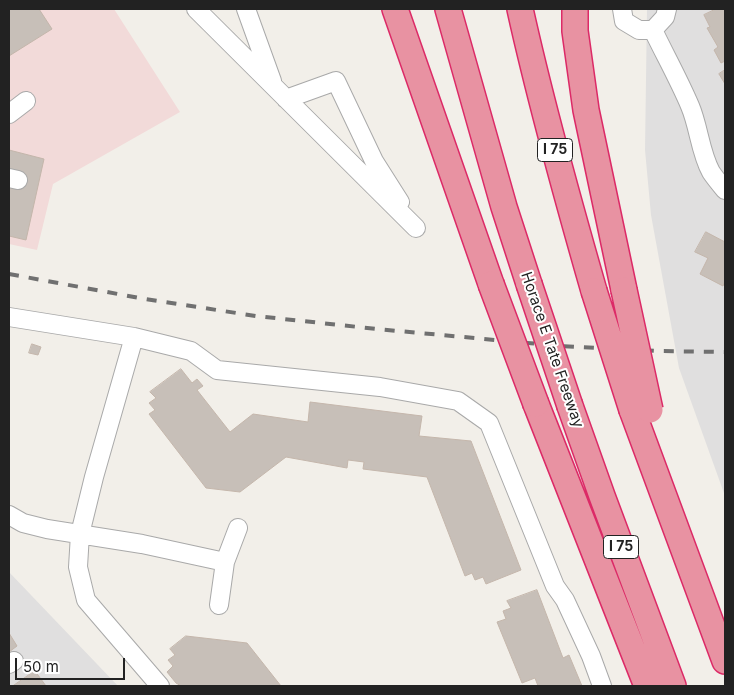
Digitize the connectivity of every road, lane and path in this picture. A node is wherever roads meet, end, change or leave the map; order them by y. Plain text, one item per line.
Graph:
1 (196, 9) edge
2 (246, 9) edge
3 (395, 9) edge
4 (408, 9) edge
5 (448, 9) edge
6 (520, 9) edge
7 (575, 9) edge
8 (622, 9) edge
9 (667, 9) edge
10 (653, 30) junction
11 (280, 93) junction
12 (26, 101) dead end
13 (9, 114) edge
14 (435, 125) junction
15 (725, 190) edge
16 (9, 317) edge
17 (134, 338) junction
18 (641, 410) junction
19 (9, 515) edge
20 (238, 528) dead end
21 (80, 534) junction
22 (225, 562) junction
23 (219, 605) dead end
24 (725, 661) edge
25 (160, 686) edge
26 (602, 686) edge
27 (648, 686) edge
28 (673, 686) edge

1 - 11 street
2 - 11 street
3 - 14 highway
4 - 14 highway
5 - 28 highway, Horace E Tate Freeway / I 75, bridge
6 - 18 highway, I 75, bridge
7 - 18 highway, bridge
8 - 10 street
9 - 10 street
10 - 15 street
11 - 11 street
12 - 13 street
14 - 27 highway, bridge
16 - 17 street
17 - 21 street
17 - 26 street
18 - 24 highway, I 75
19 - 21 street
20 - 22 street
21 - 22 street
21 - 25 street
22 - 23 street

